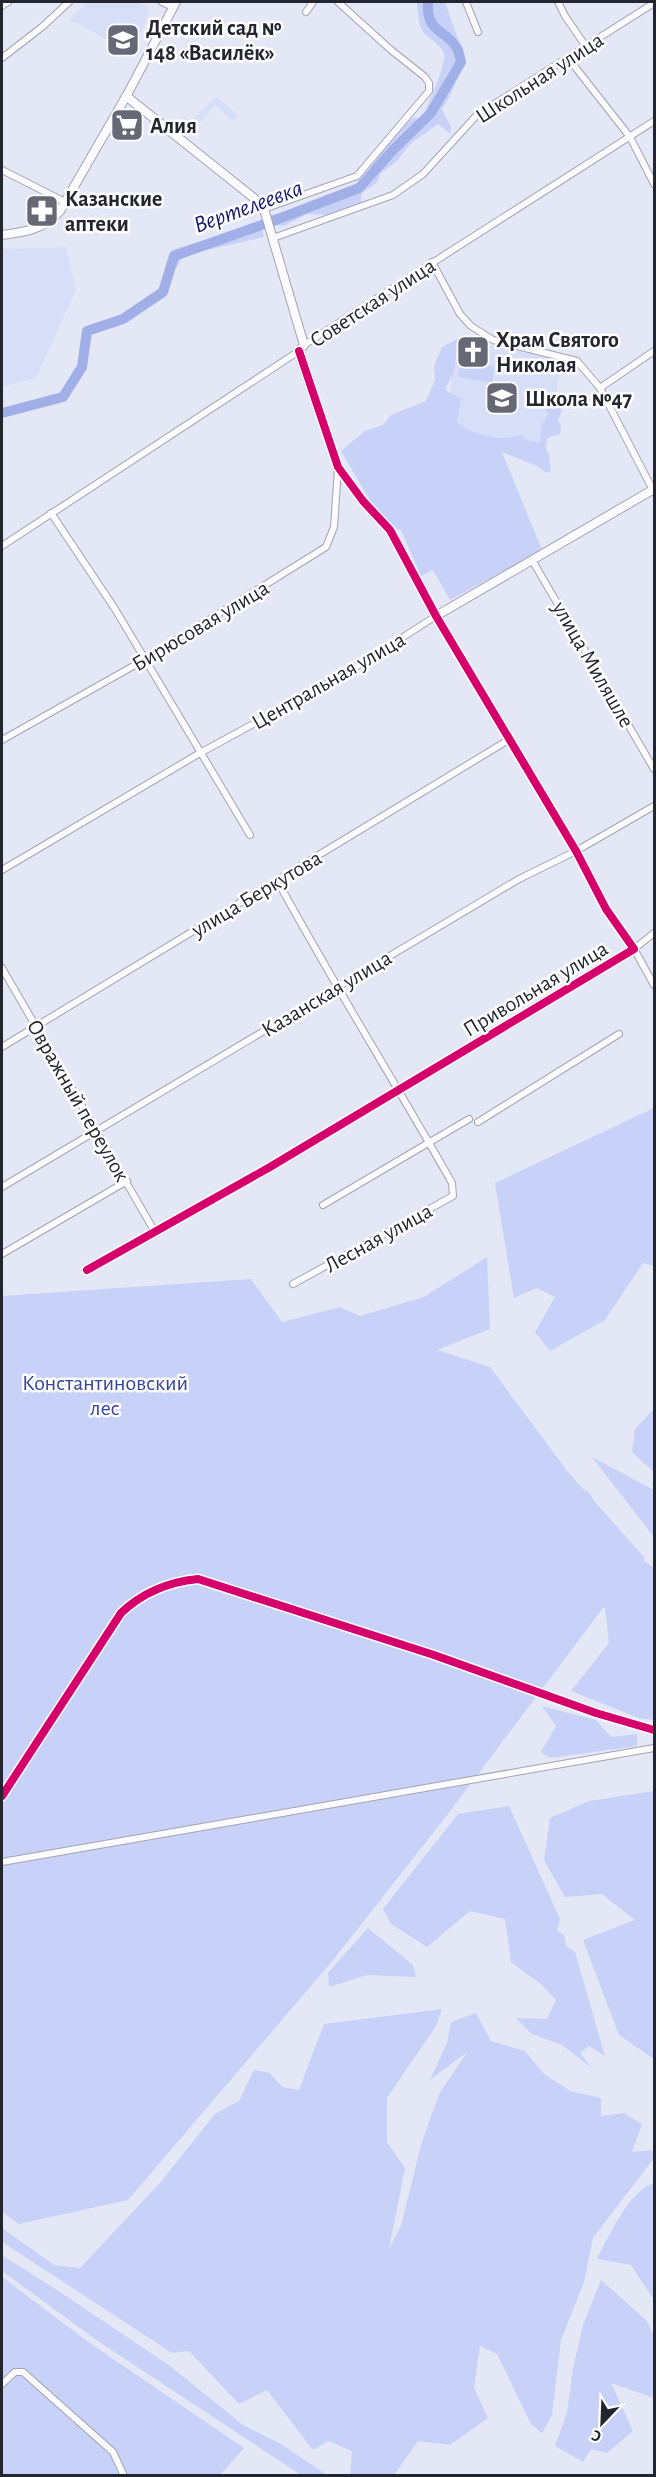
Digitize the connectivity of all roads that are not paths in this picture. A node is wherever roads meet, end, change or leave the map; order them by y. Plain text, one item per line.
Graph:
1 (8, 2) edge
2 (69, 2) edge
3 (162, 2) edge
4 (313, 2) edge
5 (338, 2) edge
6 (466, 2) edge
7 (558, 2) edge
8 (654, 3) edge
9 (174, 4) edge
10 (2, 6) edge
11 (306, 12) dead end
12 (478, 32) dead end
13 (585, 45) junction
14 (2, 58) edge
15 (568, 58) junction
16 (126, 96) junction
17 (654, 122) edge
18 (630, 137) junction
19 (2, 170) edge
20 (654, 184) edge
21 (65, 202) junction
22 (264, 209) junction
23 (2, 235) edge
24 (273, 238) junction
25 (432, 262) junction
26 (302, 348) junction
27 (654, 351) edge
28 (600, 388) junction
29 (338, 467) junction
30 (654, 490) edge
31 (51, 513) junction
32 (2, 546) edge
33 (532, 560) junction
34 (436, 616) junction
35 (144, 660) junction
36 (510, 739) junction
37 (2, 740) edge
38 (200, 753) junction
39 (654, 769) edge
40 (654, 806) edge
41 (250, 835) dead end
42 (576, 851) junction
43 (2, 870) edge
44 (277, 880) junction
45 (654, 933) edge
46 (634, 949) junction
47 (2, 968) edge
48 (339, 985) junction
49 (654, 985) edge
50 (37, 1028) junction
51 (619, 1034) dead end
52 (2, 1047) edge
53 (397, 1090) junction
54 (469, 1119) dead end
55 (478, 1122) dead end
56 (96, 1132) junction
57 (429, 1142) junction
58 (127, 1181) junction
59 (2, 1187) edge
60 (322, 1205) dead end
61 (155, 1232) junction
62 (2, 1254) edge
63 (87, 1270) dead end
64 (293, 1284) dead end
65 (654, 1730) edge
66 (654, 1748) edge
67 (2, 1796) edge
68 (2, 1862) edge
69 (2, 2384) edge
70 (124, 2475) edge

1 - 10 street
2 - 14 street
3 - 9 street
4 - 11 street
5 - 22 street
6 - 12 street
7 - 13 street
8 - 13 street, Школьная улица
9 - 16 street
13 - 15 street, Школьная улица
15 - 18 street
15 - 24 street, Школьная улица
16 - 21 street
16 - 22 street
17 - 18 street, Советская улица
18 - 20 street
18 - 25 street, Советская улица
19 - 21 street
21 - 23 street
22 - 24 street, Привольная улица
24 - 26 street, Привольная улица
25 - 26 street, Советская улица
25 - 28 street
26 - 29 street, Привольная улица
26 - 31 street, Советская улица
27 - 28 street
28 - 30 street
29 - 34 street, Привольная улица
29 - 35 street, Бирюсовая улица
30 - 33 street, Центральная улица
31 - 32 street, Советская улица
31 - 35 street
33 - 34 street, Центральная улица
33 - 39 street, улица Миляшле
34 - 36 street, Привольная улица
34 - 38 street, Центральная улица
35 - 37 street, Бирюсовая улица
35 - 38 street
36 - 42 street, Привольная улица
36 - 44 street, улица Беркутова
38 - 41 street
38 - 43 street, Центральная улица
40 - 42 street, Казанская улица
42 - 46 street, Привольная улица
42 - 48 street, Казанская улица
44 - 48 street
44 - 50 street, улица Беркутова
45 - 46 street
46 - 49 street
46 - 53 street, Привольная улица
47 - 50 street, Овражный переулок
48 - 53 street
48 - 56 street, Казанская улица
50 - 52 street, улица Беркутова
50 - 56 street, Овражный переулок
51 - 55 street
53 - 57 street
53 - 61 street, Привольная улица
54 - 57 street
56 - 58 street, Овражный переулок
56 - 59 street, Казанская улица
57 - 60 street
57 - 64 street, Лесная улица
58 - 61 street, Овражный переулок
58 - 62 street
61 - 63 street, Привольная улица
65 - 67 street
66 - 68 street
69 - 70 street

